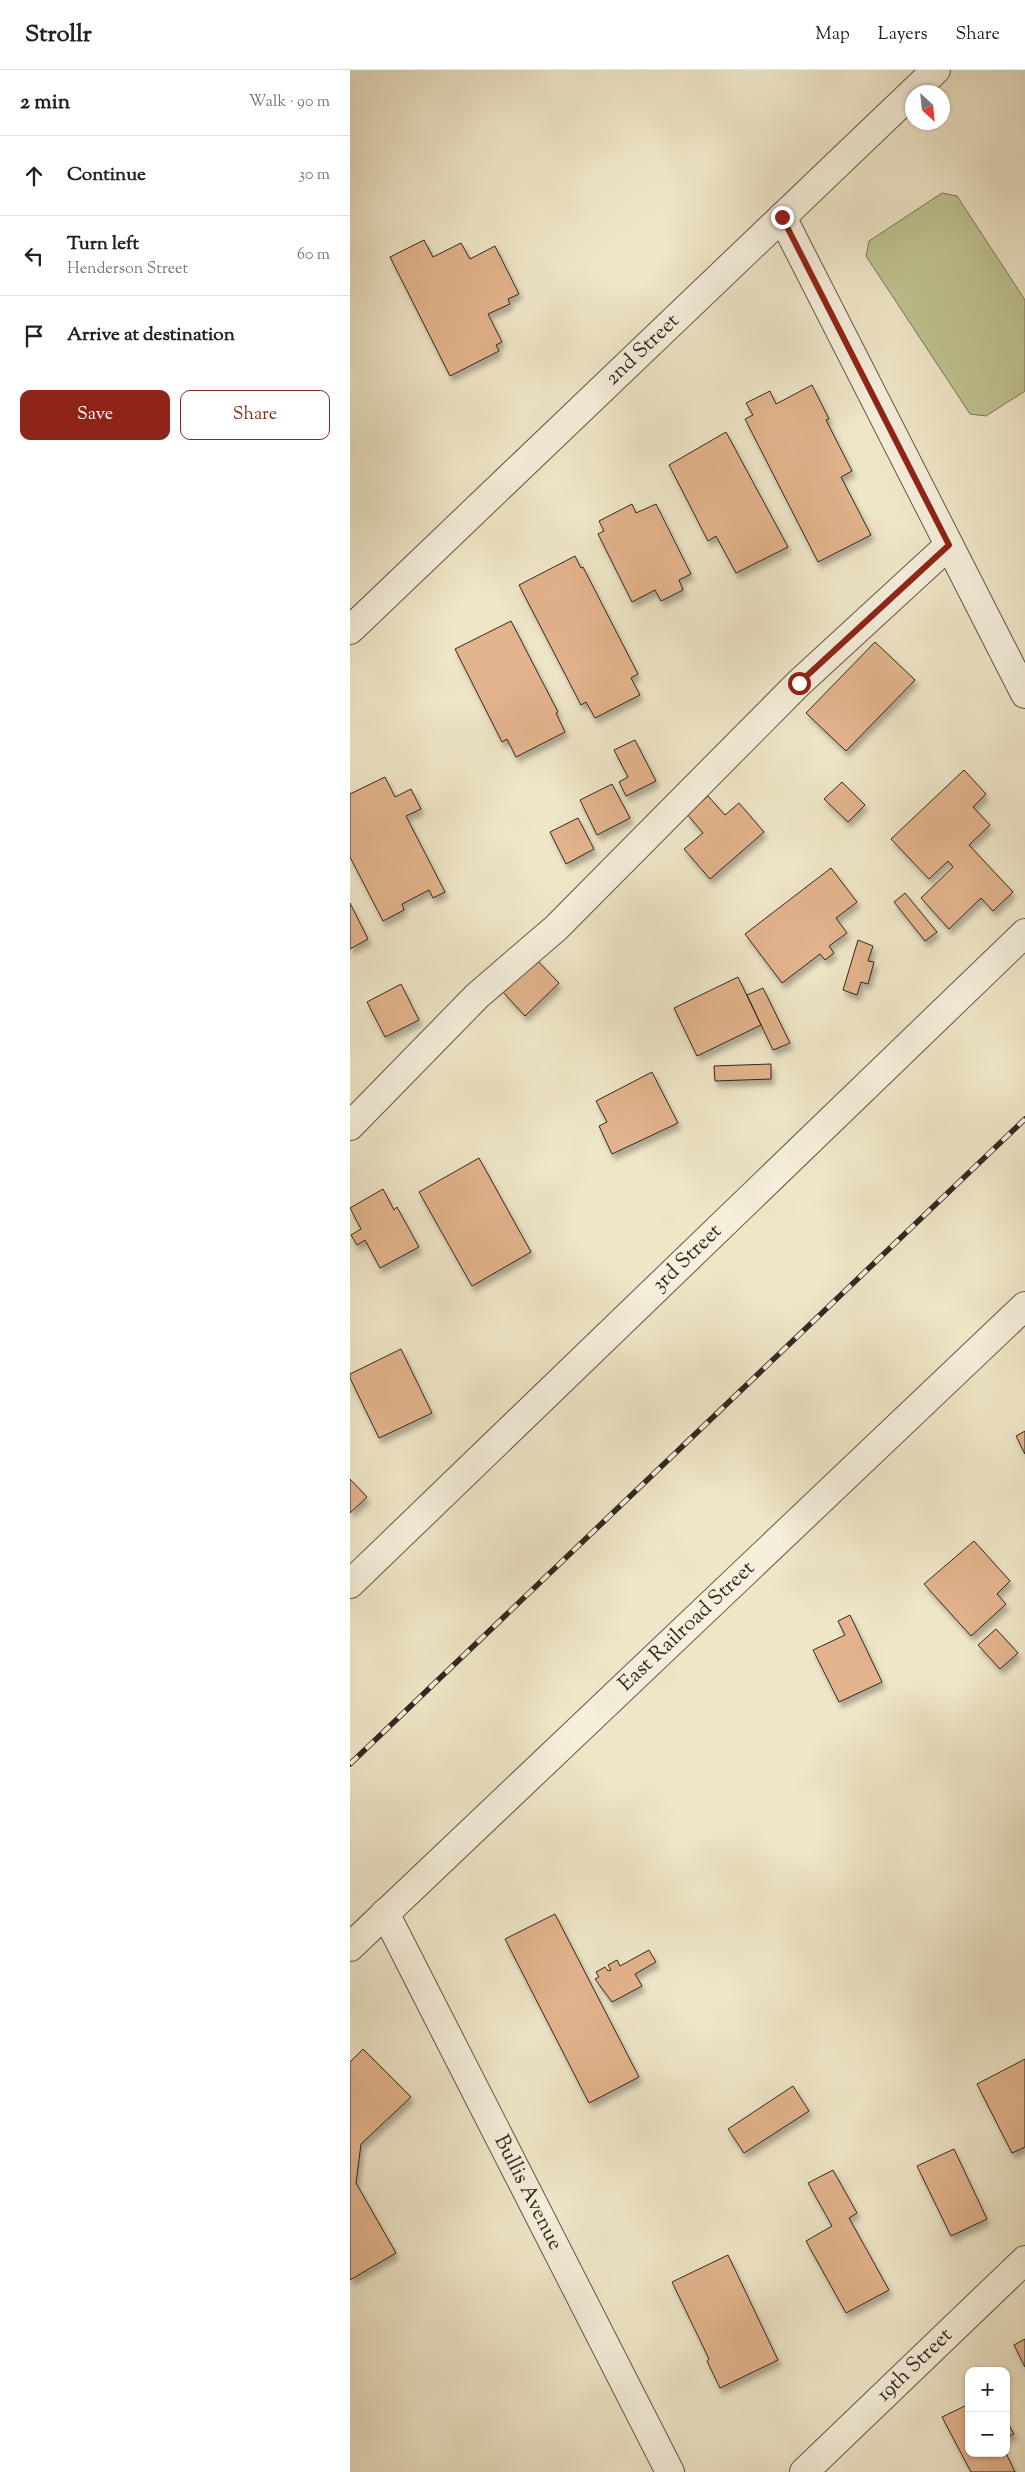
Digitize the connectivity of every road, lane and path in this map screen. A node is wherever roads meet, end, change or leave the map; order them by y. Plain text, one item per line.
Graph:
1 (936, 70) edge
2 (782, 217) junction
3 (949, 545) junction
4 (350, 630) edge
5 (1025, 694) edge
6 (1025, 933) edge
7 (350, 1126) edge
8 (1025, 1306) edge
9 (350, 1584) edge
10 (385, 1913) junction
11 (350, 1947) edge
12 (1025, 2260) edge
13 (670, 2472) edge
14 (804, 2472) edge

1 - 2 street, 2nd Street
2 - 3 street
2 - 4 street, 2nd Street
3 - 5 street
3 - 7 street
6 - 9 street, 3rd Street
8 - 10 street, East Railroad Street
10 - 11 street, East Railroad Street
10 - 13 street, Bullis Avenue
12 - 14 street, 19th Street

